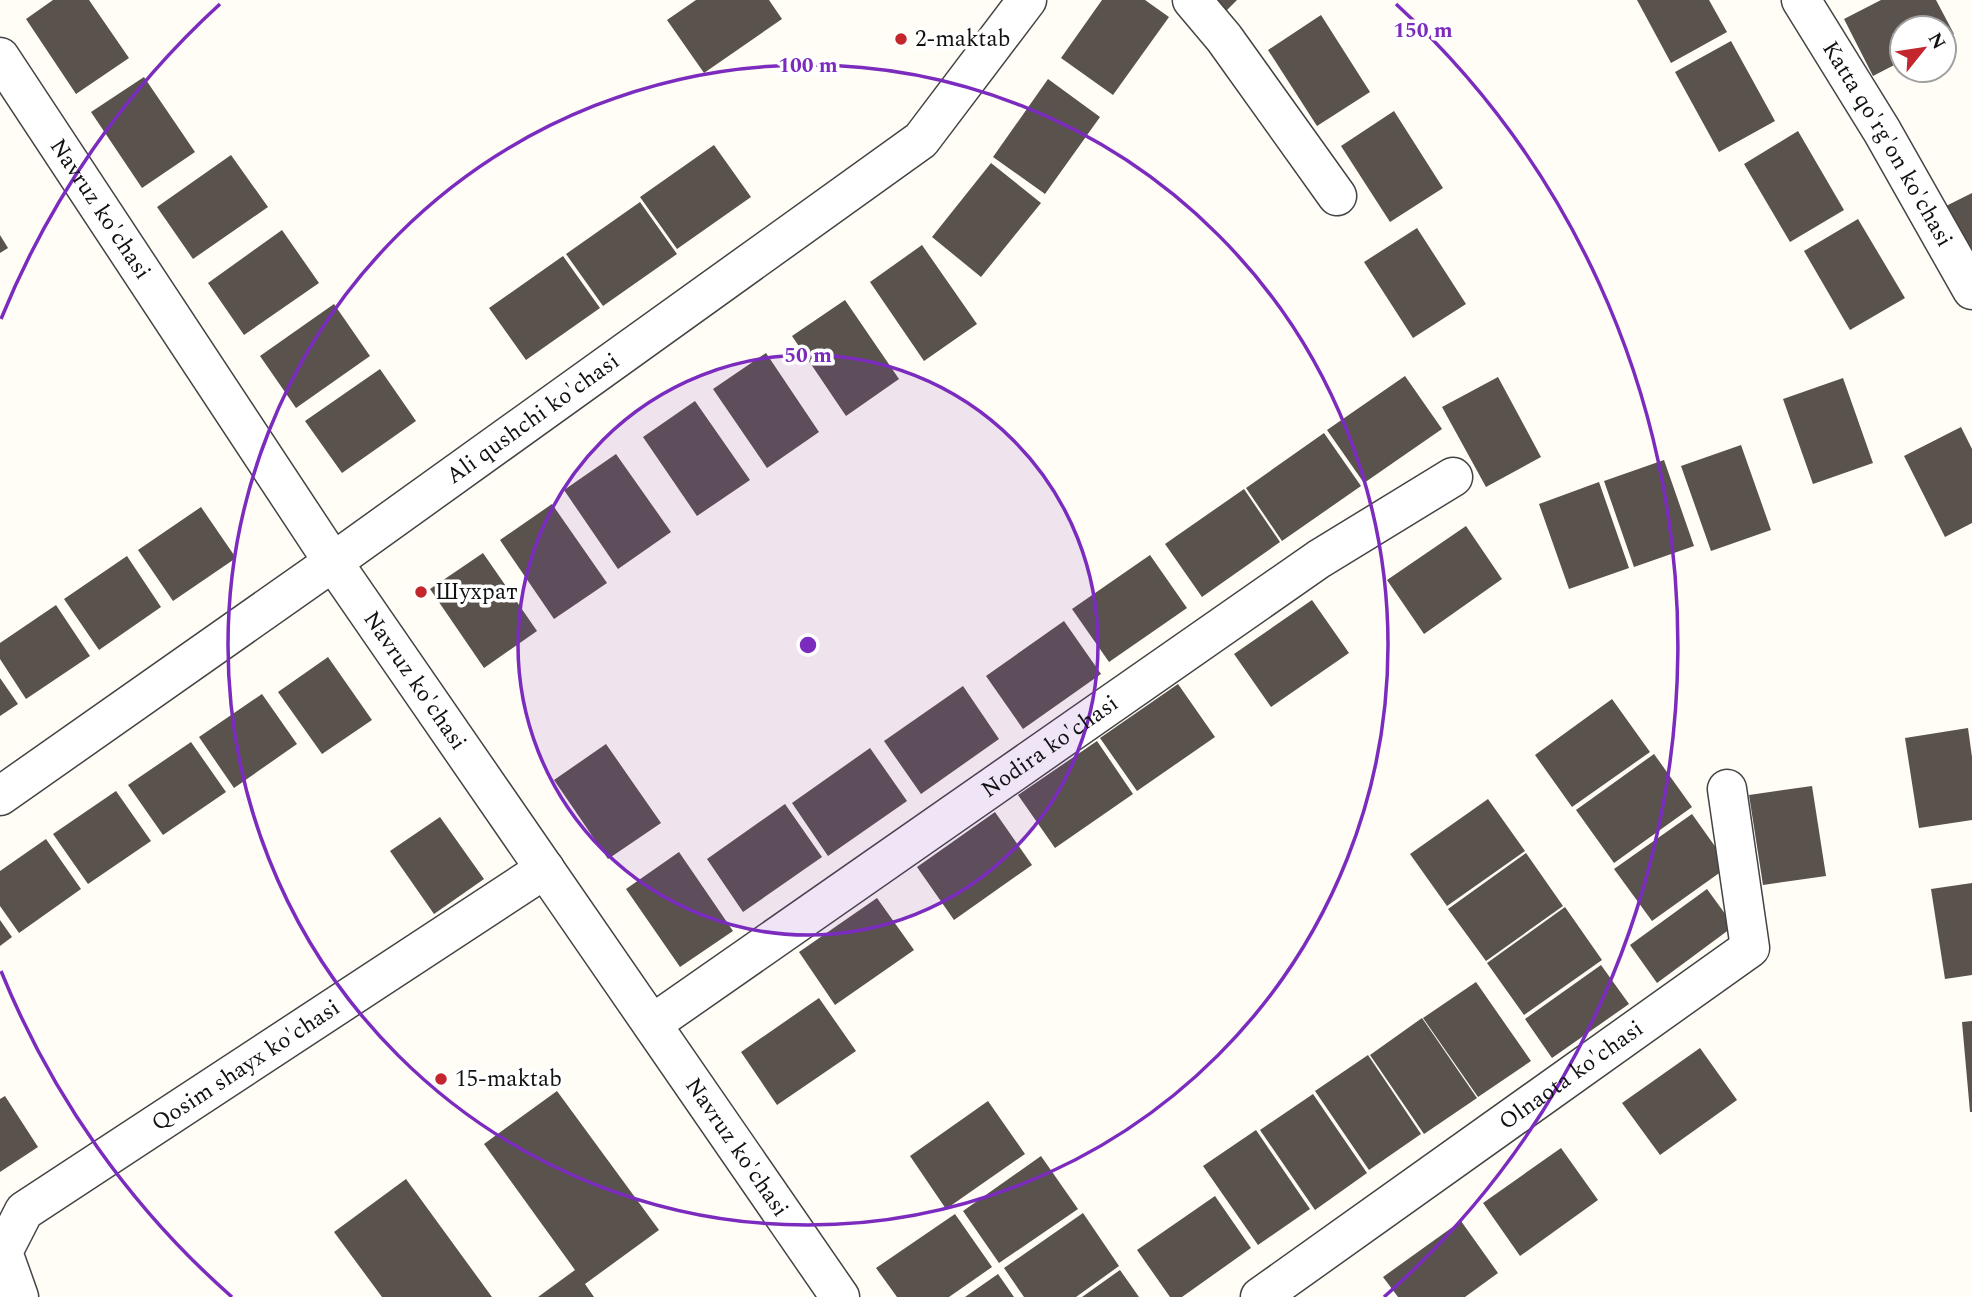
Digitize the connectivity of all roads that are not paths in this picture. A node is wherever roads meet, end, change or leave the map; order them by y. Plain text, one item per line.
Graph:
1 (1027, 0) edge
2 (1192, 0) edge
3 (1801, 0) edge
4 (2, 64) edge
5 (1337, 196) dead end
6 (1972, 290) edge
7 (1453, 477) dead end
8 (333, 562) junction
9 (1727, 789) dead end
10 (0, 796) edge
11 (545, 869) junction
12 (652, 1024) junction
13 (19, 1297) edge
14 (840, 1297) edge
15 (1260, 1297) edge

1 - 8 street, Ali qushchi ko'chasi
2 - 5 street
3 - 6 street, Katta qo'rg'on ko'chasi
4 - 8 street, Navruz ko'chasi
7 - 12 street, Nodira ko'chasi
8 - 10 street, Ali qushchi ko'chasi
8 - 11 street, Navruz ko'chasi
9 - 15 street, Olnaota ko'chasi
11 - 12 street, Navruz ko'chasi
11 - 13 street, Qosim shayx ko'chasi
12 - 14 street, Navruz ko'chasi

